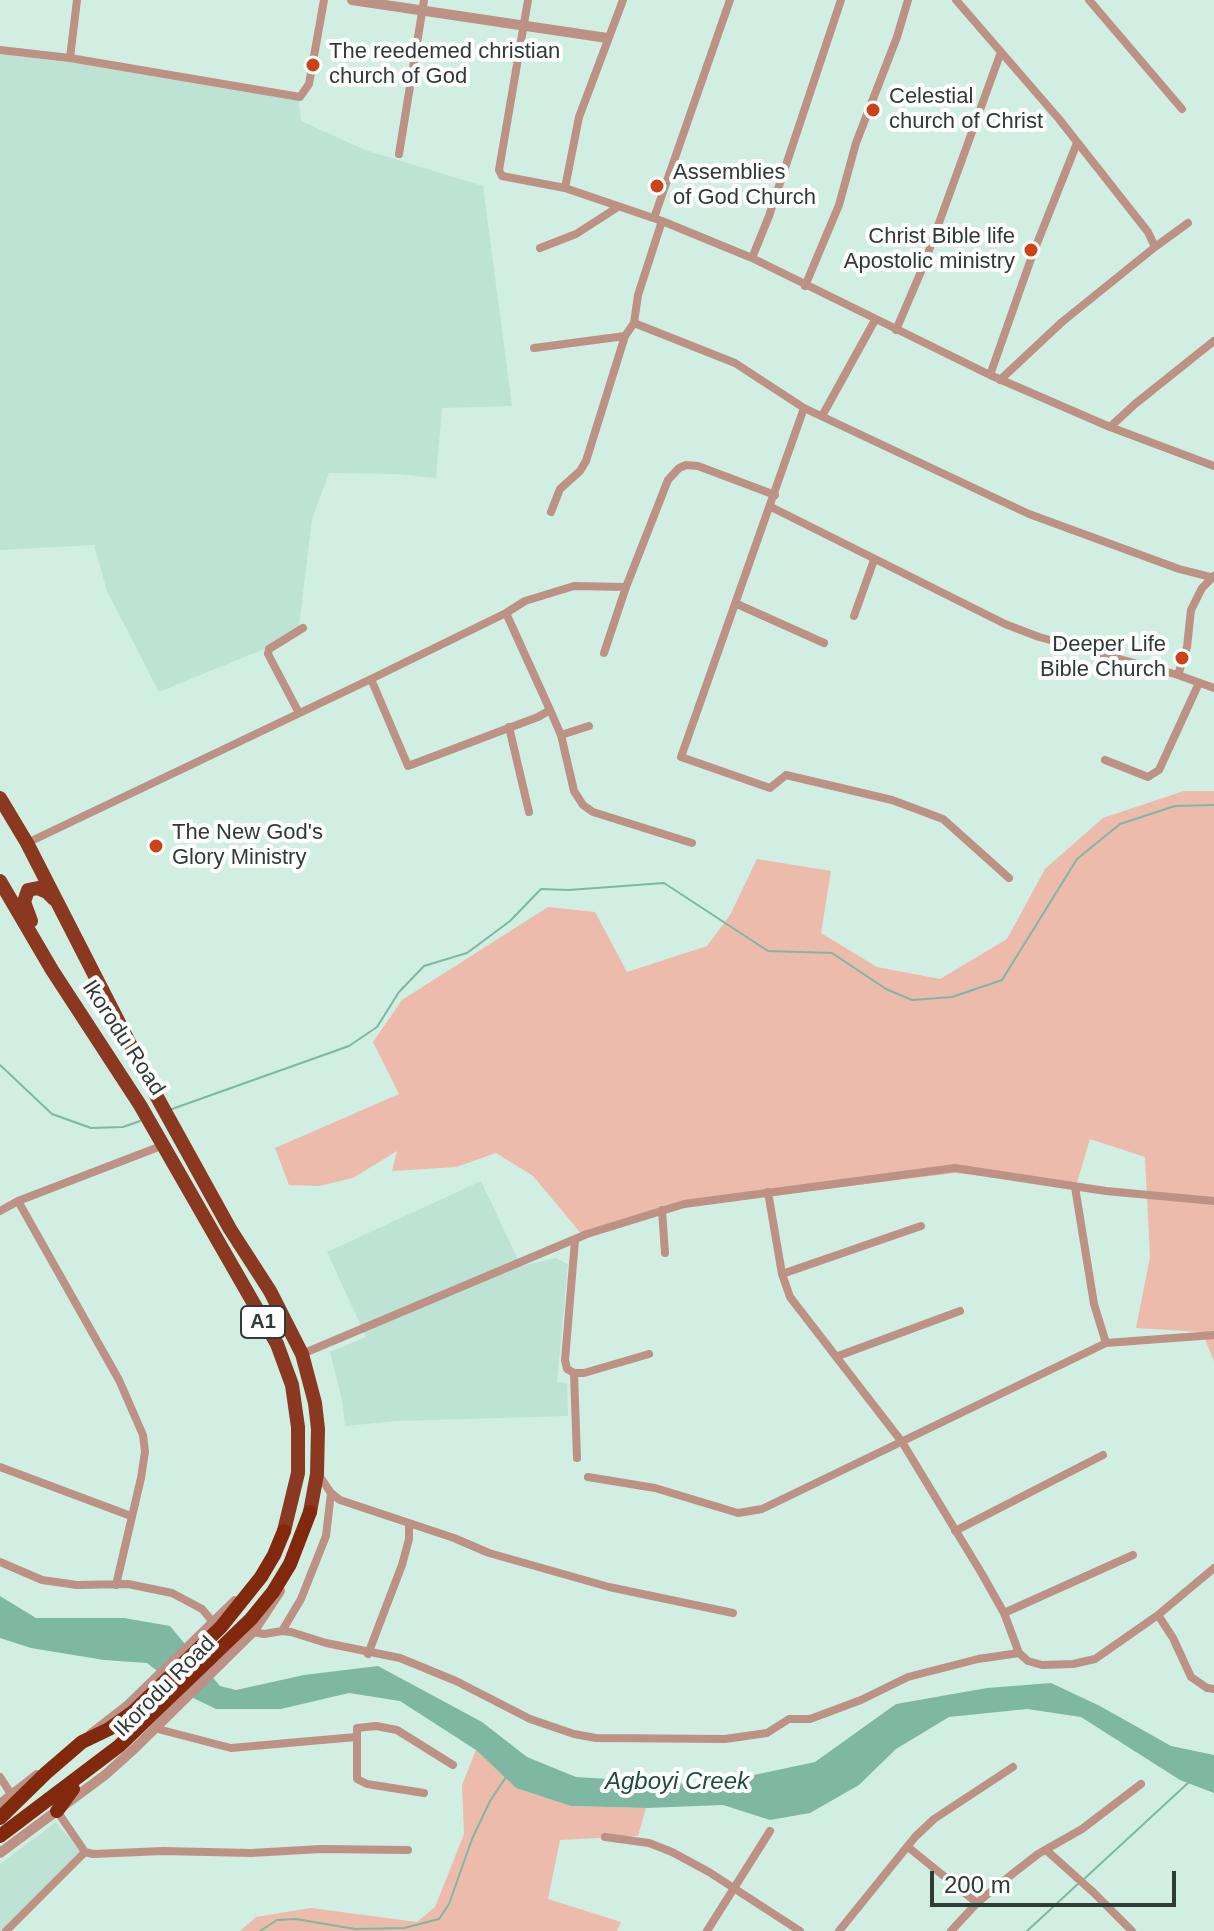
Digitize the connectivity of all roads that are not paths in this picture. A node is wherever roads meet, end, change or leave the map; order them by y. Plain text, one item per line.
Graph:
1 (77, 0) edge
2 (324, 0) edge
3 (352, 0) edge
4 (424, 0) edge
5 (528, 0) edge
6 (623, 0) edge
7 (730, 0) edge
8 (841, 0) edge
9 (908, 0) edge
10 (956, 0) edge
11 (1089, 0) edge
12 (422, 12) junction
13 (524, 27) junction
14 (607, 38) junction
15 (0, 50) edge
16 (1001, 52) junction
17 (70, 58) junction
18 (1182, 109) dead end
19 (1077, 143) junction
20 (399, 154) dead end
21 (565, 188) junction
22 (618, 207) junction
23 (658, 219) junction
24 (1188, 223) dead end
25 (1155, 247) junction
26 (540, 248) dead end
27 (752, 258) junction
28 (805, 286) junction
29 (875, 320) junction
30 (634, 323) junction
31 (896, 330) junction
32 (625, 336) junction
33 (1214, 341) edge
34 (534, 348) dead end
35 (990, 375) junction
36 (1000, 380) junction
37 (804, 408) junction
38 (822, 416) junction
39 (1110, 427) junction
40 (1214, 466) edge
41 (775, 495) junction
42 (771, 507) junction
43 (551, 512) dead end
44 (874, 560) junction
45 (1214, 577) edge
46 (626, 587) junction
47 (737, 604) junction
48 (506, 613) junction
49 (854, 616) dead end
50 (303, 628) dead end
51 (824, 643) dead end
52 (604, 653) dead end
53 (1178, 675) junction
54 (371, 679) junction
55 (1199, 683) junction
56 (1214, 688) edge
57 (550, 710) junction
58 (299, 713) junction
59 (589, 726) dead end
60 (509, 727) junction
61 (561, 735) junction
62 (1105, 760) dead end
63 (0, 798) edge
64 (529, 812) dead end
65 (27, 843) junction
66 (692, 843) dead end
67 (1009, 878) dead end
68 (0, 881) edge
69 (57, 902) junction
70 (52, 970) junction
71 (154, 1139) junction
72 (1075, 1187) junction
73 (768, 1192) junction
74 (18, 1201) junction
75 (1214, 1201) edge
76 (662, 1210) junction
77 (0, 1211) edge
78 (921, 1226) dead end
79 (575, 1240) junction
80 (665, 1253) dead end
81 (782, 1274) junction
82 (960, 1311) dead end
83 (1214, 1335) edge
84 (1106, 1343) junction
85 (302, 1354) junction
86 (649, 1354) dead end
87 (838, 1356) junction
88 (574, 1373) junction
89 (902, 1442) junction
90 (1103, 1455) dead end
91 (577, 1458) dead end
92 (0, 1467) edge
93 (317, 1474) junction
94 (588, 1477) dead end
95 (331, 1493) junction
96 (310, 1512) junction
97 (131, 1516) junction
98 (409, 1525) junction
99 (284, 1531) junction
100 (955, 1531) junction
101 (1133, 1555) dead end
102 (0, 1562) edge
103 (1214, 1568) edge
104 (116, 1585) junction
105 (733, 1613) dead end
106 (1004, 1613) junction
107 (1158, 1615) junction
108 (213, 1622) junction
109 (282, 1631) junction
110 (253, 1632) junction
111 (201, 1641) junction
112 (1019, 1653) junction
113 (368, 1654) junction
114 (218, 1659) junction
115 (1214, 1689) edge
116 (171, 1705) junction
117 (154, 1728) junction
118 (356, 1737) junction
119 (82, 1742) junction
120 (453, 1765) dead end
121 (1013, 1767) dead end
122 (0, 1777) edge
123 (80, 1777) junction
124 (1141, 1784) dead end
125 (424, 1793) dead end
126 (11, 1794) junction
127 (0, 1804) edge
128 (57, 1811) junction
129 (0, 1818) edge
130 (770, 1831) dead end
131 (0, 1836) edge
132 (605, 1837) dead end
133 (908, 1847) junction
134 (408, 1850) dead end
135 (1046, 1850) junction
136 (85, 1852) junction
137 (0, 1853) edge
138 (733, 1888) junction
139 (977, 1903) junction
140 (6, 1931) edge
141 (707, 1931) edge
142 (800, 1931) edge
143 (839, 1931) edge
144 (951, 1931) edge
145 (1132, 1931) edge

1 - 17 street
2 - 17 street
3 - 12 street
4 - 12 street
5 - 13 street
6 - 14 street
7 - 23 street
8 - 27 street
9 - 28 street
10 - 16 street
11 - 18 street
12 - 13 street
12 - 20 street
13 - 14 street
13 - 21 street
14 - 21 street
15 - 17 street
16 - 19 street
16 - 31 street
19 - 25 street
19 - 35 street
21 - 22 street
22 - 23 street
22 - 26 street
23 - 27 street
23 - 30 street
24 - 25 street
25 - 36 street
27 - 28 street
28 - 29 street
29 - 31 street
29 - 38 street
30 - 32 street
30 - 37 street
31 - 35 street
32 - 34 street
32 - 43 street
33 - 39 street
35 - 36 street
36 - 39 street
37 - 38 street
37 - 41 street
38 - 45 street
39 - 40 street
41 - 42 street
41 - 46 street
42 - 44 street
42 - 47 street
44 - 49 street
44 - 53 street
45 - 53 street
46 - 48 street
46 - 52 street
47 - 51 street
47 - 67 street
48 - 54 street
48 - 57 street
50 - 58 street
53 - 55 street
54 - 58 street
54 - 60 street
55 - 56 street
55 - 62 street
57 - 60 street
57 - 61 street
58 - 65 street
59 - 61 street
60 - 64 street
61 - 66 street
63 - 65 highway, Ikorodu Road / A1
65 - 69 highway, Ikorodu Road / A1
68 - 70 highway, Ikorodu Road / A1
69 - 70 highway
69 - 85 highway, Ikorodu Road / A1
70 - 71 highway, Ikorodu Road / A1
71 - 74 street
71 - 99 highway, Ikorodu Road / A1
72 - 73 street
72 - 75 street
72 - 84 street
73 - 76 street
73 - 81 street
74 - 77 street
74 - 97 street
76 - 79 street
76 - 80 street
78 - 81 street
79 - 85 street
79 - 88 street
81 - 87 street
82 - 87 street
83 - 84 street
84 - 89 street
85 - 93 highway, Ikorodu Road / A1
86 - 88 street
87 - 89 street
88 - 91 street
89 - 94 street
89 - 100 street
90 - 100 street
92 - 97 street
93 - 95 street
93 - 96 highway, Ikorodu Road / A1
95 - 98 street
95 - 109 street
96 - 110 street, Ikorodu Road
96 - 114 highway, Ikorodu Road / A1
97 - 104 street
98 - 105 street
98 - 113 street
99 - 108 street, Ikorodu Road
99 - 111 highway, Ikorodu Road / A1
100 - 106 street
101 - 106 street
102 - 104 street
103 - 107 street
104 - 108 street
106 - 112 street
107 - 112 street
107 - 115 street
108 - 111 street, Ikorodu Road
109 - 110 street
109 - 113 street
110 - 114 street, Ikorodu Road
111 - 119 highway, Ikorodu Road / A1
112 - 113 street
114 - 116 highway, Ikorodu Road / A1
116 - 117 street, Ikorodu Road
116 - 123 highway, Ikorodu Road / A1
117 - 118 street
117 - 128 street, Ikorodu Road
118 - 120 street
118 - 125 street
119 - 126 street, Ikorodu Road
119 - 129 highway, Ikorodu Road / A1
121 - 133 street
122 - 126 street
123 - 128 highway
123 - 131 highway, Ikorodu Road / A1
124 - 135 street
126 - 127 street, Ikorodu Road
128 - 136 street
128 - 137 street, Ikorodu Road
130 - 138 street
132 - 138 street
133 - 139 street
133 - 143 street
134 - 136 street
135 - 139 street
135 - 145 street
136 - 140 street
138 - 141 street
138 - 142 street
139 - 144 street

